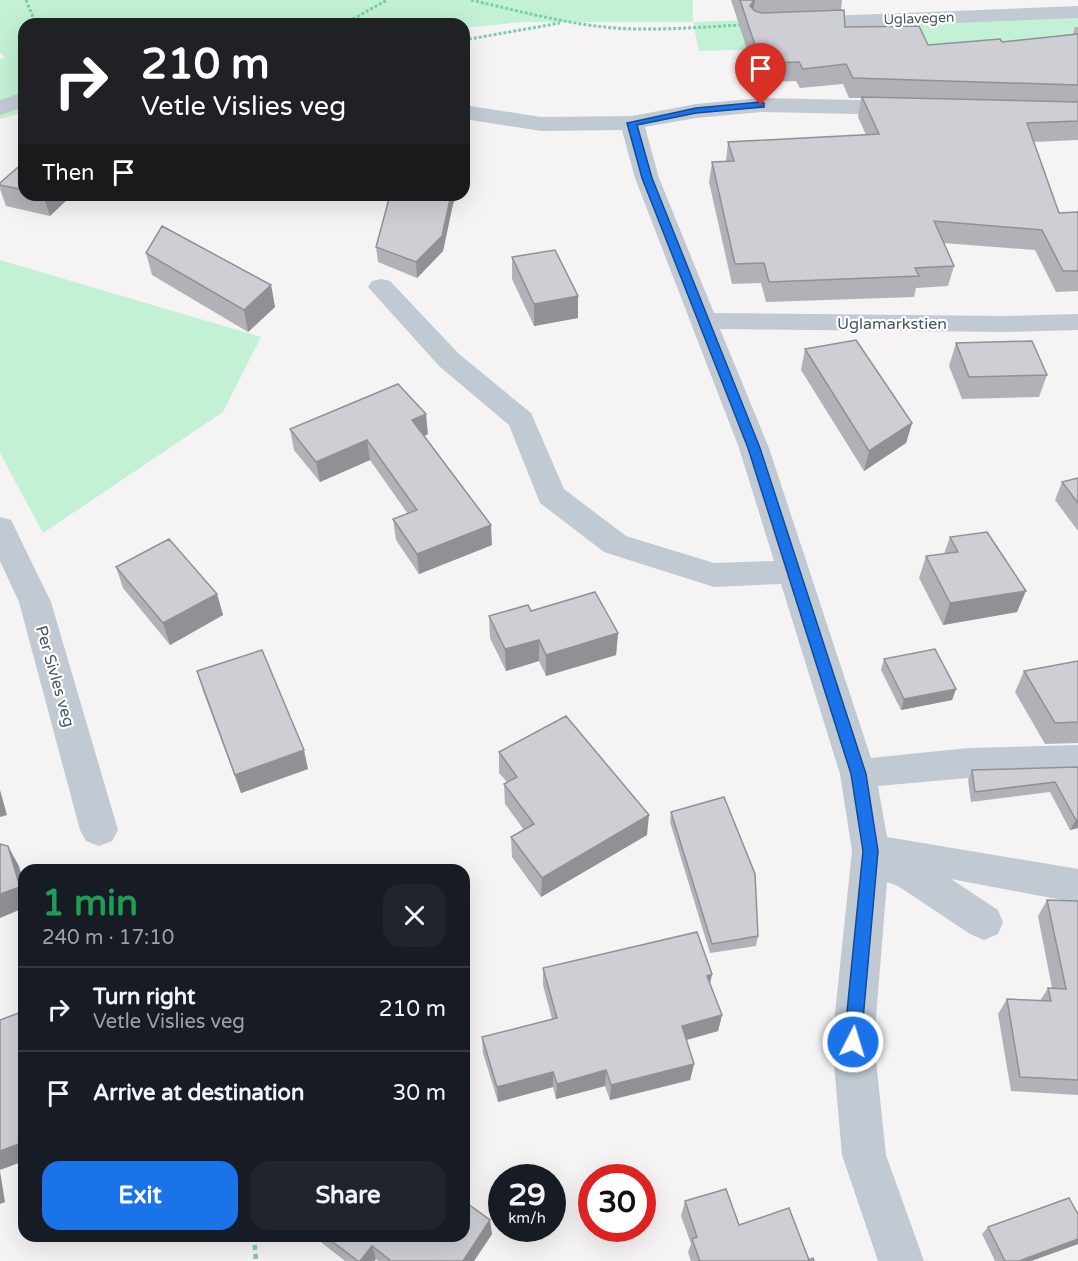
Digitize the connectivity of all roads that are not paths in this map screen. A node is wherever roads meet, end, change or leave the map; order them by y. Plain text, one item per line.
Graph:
1 (1078, 12) edge
2 (760, 24) edge
3 (18, 101) edge
4 (0, 108) edge
5 (925, 109) edge
6 (470, 113) edge
7 (632, 123) junction
8 (381, 287) dead end
9 (705, 321) junction
10 (1078, 322) edge
11 (0, 528) edge
12 (794, 572) junction
13 (1078, 760) edge
14 (858, 774) junction
15 (99, 830) dead end
16 (870, 855) junction
17 (1078, 886) edge
18 (984, 922) dead end
19 (901, 1261) edge

1 - 2 street, Uglavegen
3 - 4 street
5 - 7 street
6 - 7 street
7 - 9 street
8 - 12 street
9 - 10 street, Uglamarkstien
9 - 12 street
11 - 15 street, Per Sivles veg
12 - 14 street
13 - 14 street
14 - 16 street
16 - 17 street
16 - 18 street
16 - 19 street

